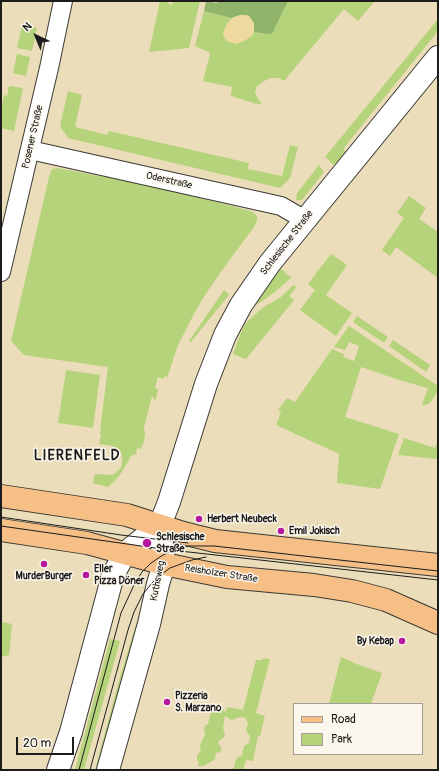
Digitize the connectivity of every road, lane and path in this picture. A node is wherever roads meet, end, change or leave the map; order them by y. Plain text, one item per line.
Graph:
1 (63, 1) edge
2 (438, 57) edge
3 (30, 150) junction
4 (305, 220) junction
5 (1, 272) edge
6 (1, 496) edge
7 (160, 525) junction
8 (1, 530) edge
9 (125, 553) junction
10 (164, 564) junction
11 (438, 565) edge
12 (438, 623) edge
13 (62, 766) edge
14 (108, 770) edge

1 - 3 street, Posener Straße
2 - 4 street, Schlesische Straße
3 - 4 street, Oderstraße
3 - 5 street, Posener Straße
4 - 7 street, Schlesische Straße
6 - 7 main road
7 - 9 street
7 - 10 street, Kuthsweg
7 - 11 main road
8 - 9 main road, Reisholzer Straße
9 - 10 main road, Reisholzer Straße
9 - 13 street
10 - 12 main road, Reisholzer Straße
10 - 14 street, Kuthsweg

